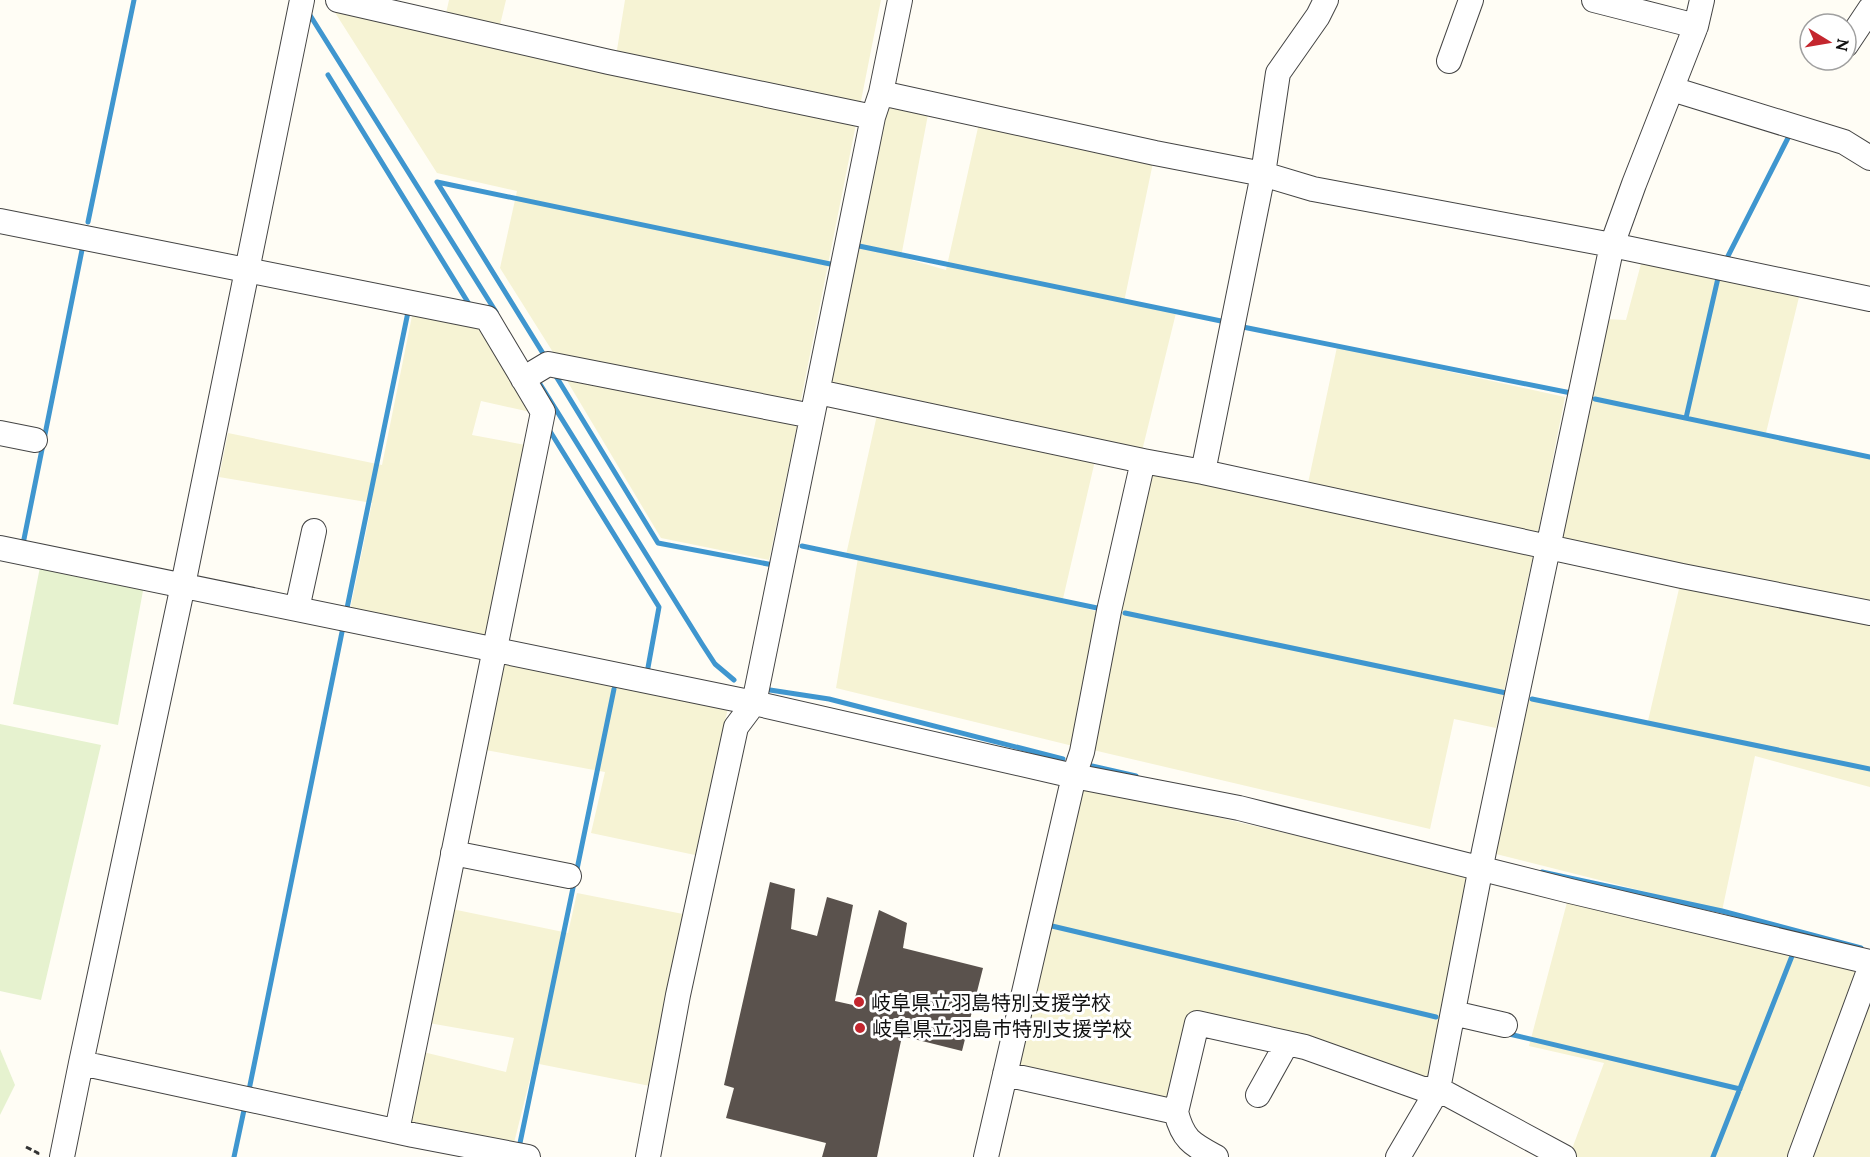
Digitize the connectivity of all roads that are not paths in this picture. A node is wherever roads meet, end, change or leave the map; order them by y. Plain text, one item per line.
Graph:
1 (338, 0) edge
2 (900, 0) edge
3 (1326, 0) edge
4 (1471, 0) edge
5 (1594, 0) edge
6 (1702, 0) edge
7 (301, 6) edge
8 (1870, 9) edge
9 (1696, 26) junction
10 (1858, 27) edge
11 (1449, 61) dead end
12 (1672, 89) junction
13 (881, 93) junction
14 (873, 117) junction
15 (1870, 158) edge
16 (1263, 174) junction
17 (0, 221) edge
18 (1612, 245) junction
19 (247, 271) junction
20 (1870, 299) edge
21 (531, 374) junction
22 (818, 392) junction
23 (812, 416) junction
24 (0, 433) edge
25 (35, 440) dead end
26 (1143, 461) junction
27 (1203, 472) junction
28 (314, 531) dead end
29 (1549, 547) junction
30 (0, 548) edge
31 (183, 585) junction
32 (297, 609) junction
33 (1870, 613) edge
34 (494, 649) junction
35 (754, 703) junction
36 (1074, 776) junction
37 (453, 853) junction
38 (1481, 869) junction
39 (570, 876) dead end
40 (1870, 962) edge
41 (1870, 968) edge
42 (1453, 1013) junction
43 (1506, 1025) dead end
44 (1287, 1043) junction
45 (81, 1063) junction
46 (1005, 1074) junction
47 (1438, 1089) junction
48 (1258, 1095) dead end
49 (1176, 1112) junction
50 (406, 1141) edge
51 (62, 1157) edge
52 (528, 1157) edge
53 (648, 1157) edge
54 (986, 1157) edge
55 (1216, 1157) edge
56 (1398, 1157) edge
57 (1564, 1157) edge
58 (1800, 1157) edge

1 - 14 street
2 - 13 street
3 - 16 street
4 - 11 street
5 - 9 street
6 - 9 street
7 - 19 street
8 - 10 street
9 - 12 street
12 - 15 street
12 - 18 street
13 - 14 street
13 - 16 street
14 - 22 street
16 - 18 street
16 - 27 street
17 - 19 street
18 - 20 street
18 - 29 street
19 - 21 street
19 - 31 street
21 - 23 street
21 - 34 street
22 - 23 street
22 - 26 street
23 - 35 street
24 - 25 street
26 - 27 street
26 - 36 street
27 - 29 street
28 - 32 street
29 - 33 street
29 - 38 street
30 - 31 street
31 - 32 street
31 - 45 street
32 - 34 street
34 - 35 street
34 - 37 street
35 - 36 street
35 - 53 street
36 - 38 street
36 - 46 street
37 - 39 street
37 - 50 street
38 - 40 street
38 - 42 street
41 - 58 street
42 - 43 street
42 - 47 street
44 - 47 street
44 - 48 street
44 - 49 street
45 - 50 street
45 - 51 street
46 - 49 street
46 - 54 street
47 - 56 street
47 - 57 street
49 - 55 street
50 - 52 street

